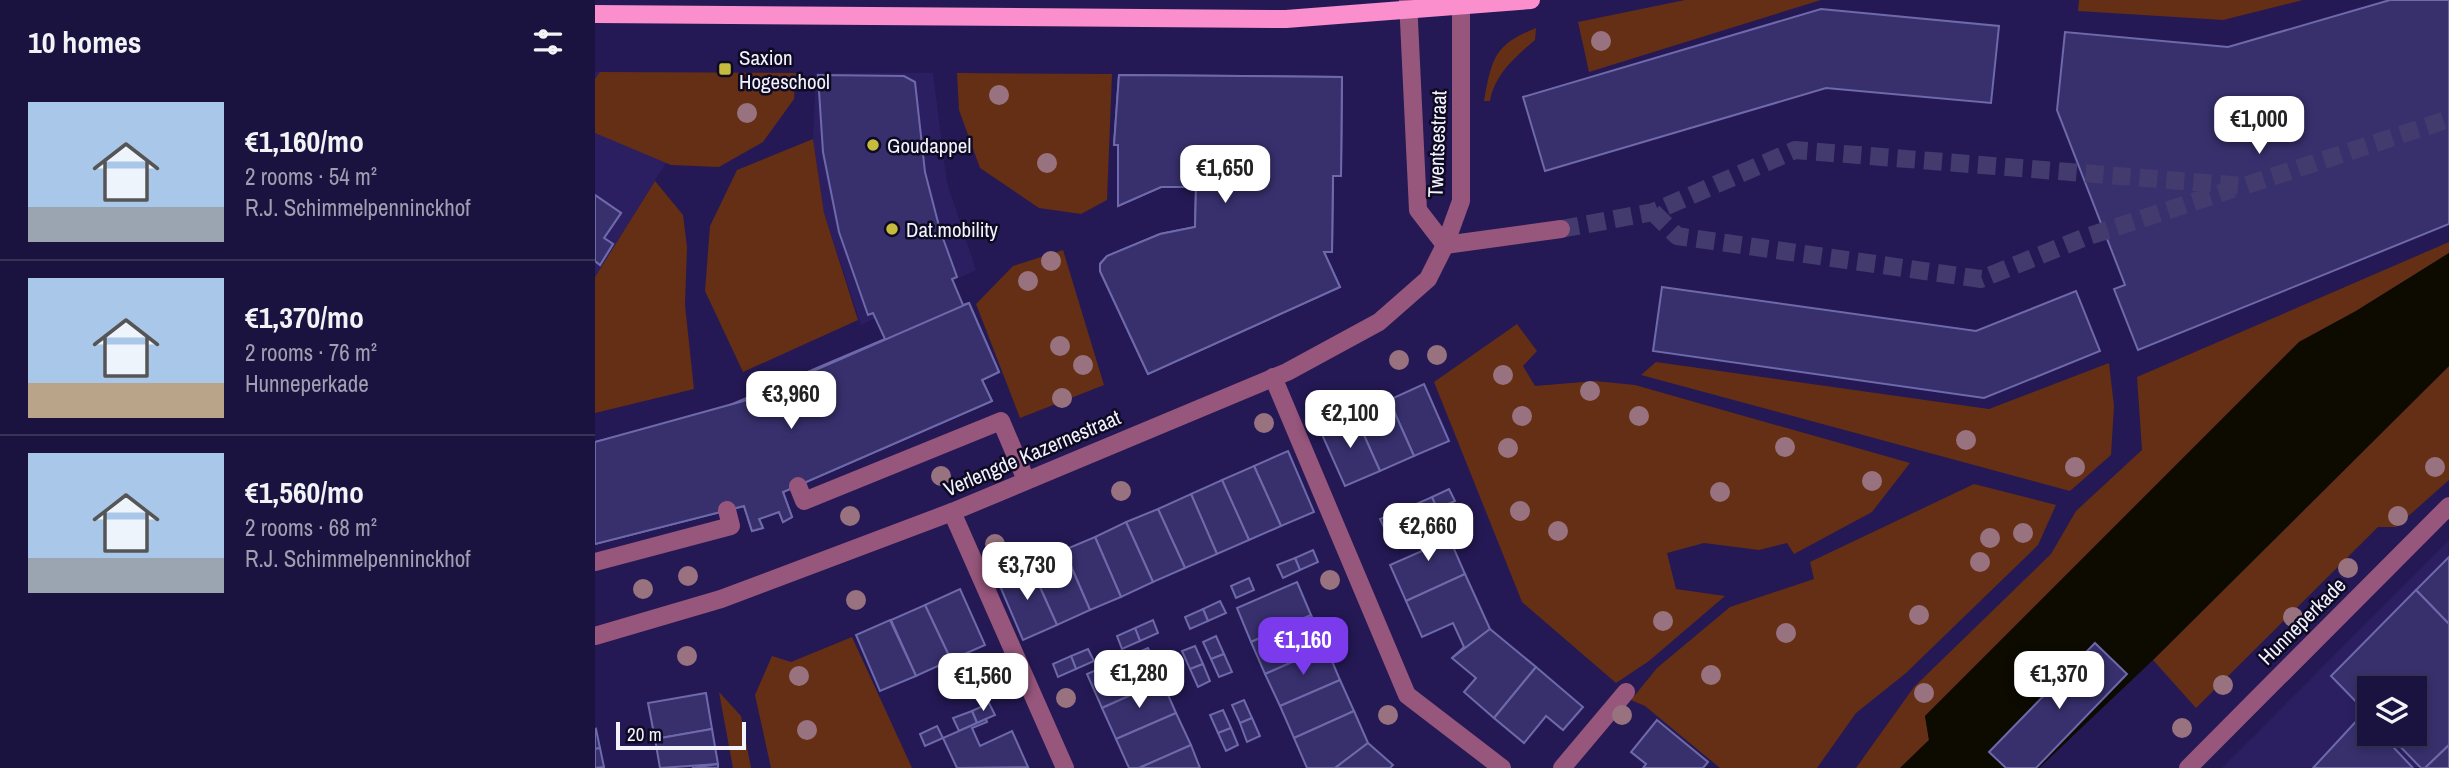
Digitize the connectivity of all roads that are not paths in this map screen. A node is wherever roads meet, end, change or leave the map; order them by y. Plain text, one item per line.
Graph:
1 (1531, 0) edge
2 (1461, 3) edge
3 (1408, 6) edge
4 (595, 14) edge
5 (1560, 229) tunnel mouth
6 (1445, 246) junction
7 (1273, 377) junction
8 (1026, 480) junction
9 (799, 486) dead end
10 (2449, 506) edge
11 (727, 510) dead end
12 (952, 512) junction
13 (595, 562) edge
14 (595, 636) edge
15 (1626, 692) dead end
16 (1065, 768) edge
17 (1502, 768) edge
18 (1562, 768) edge
19 (2188, 768) edge

1 - 2 main road
2 - 3 main road
2 - 6 street, Twentsestraat
3 - 4 main road
3 - 6 street, Twentsestraat
5 - 6 street
6 - 7 street, Verlengde Kazernestraat
7 - 8 street, Verlengde Kazernestraat
7 - 17 street
8 - 9 street
8 - 12 street, Verlengde Kazernestraat
10 - 19 street, Hunneperkade
11 - 13 street
12 - 14 street, Verlengde Kazernestraat
12 - 16 street
15 - 18 street

